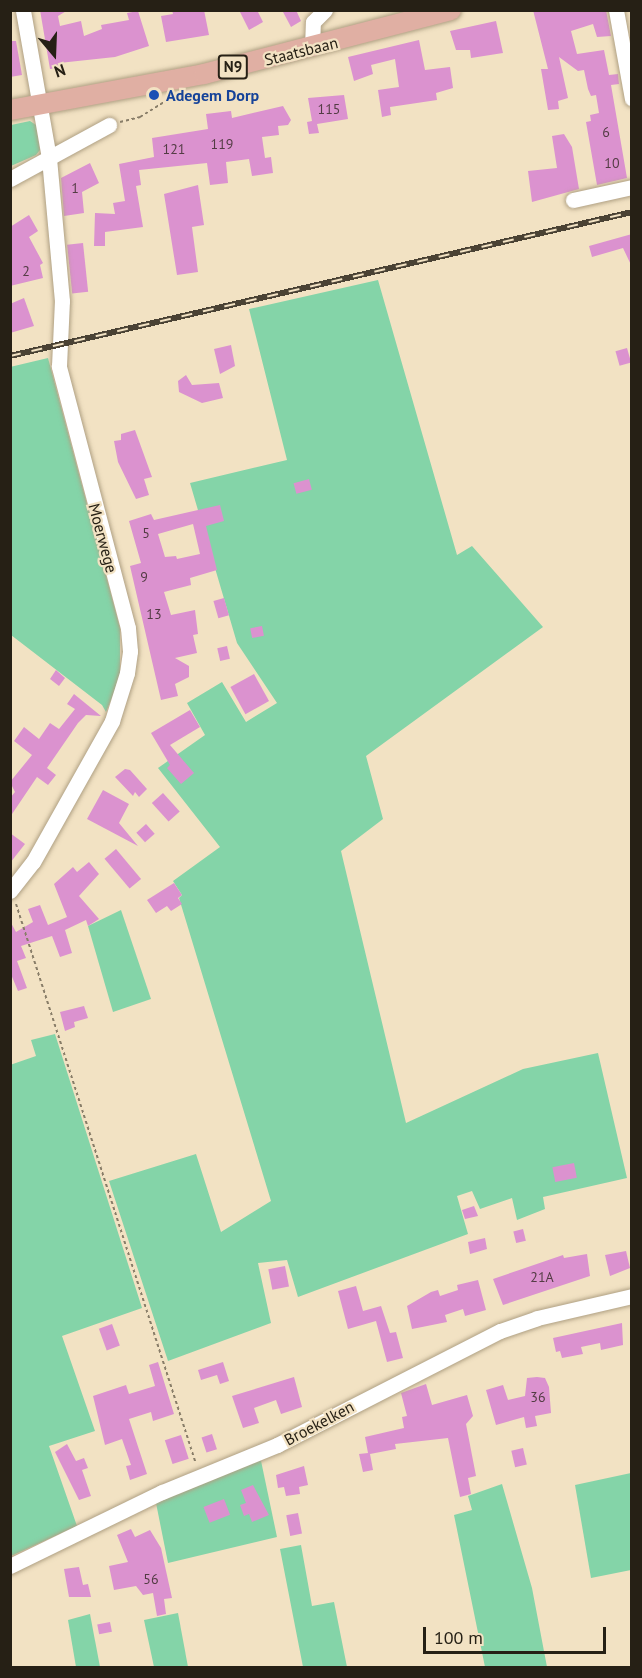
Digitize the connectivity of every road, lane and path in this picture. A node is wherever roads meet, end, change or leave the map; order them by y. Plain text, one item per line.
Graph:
1 (23, 10) edge
2 (326, 10) edge
3 (451, 10) edge
4 (616, 10) edge
5 (312, 48) junction
6 (183, 91) dead end
7 (632, 99) edge
8 (43, 105) junction
9 (10, 110) edge
10 (109, 125) joint
11 (49, 158) junction
12 (10, 179) edge
13 (632, 187) edge
14 (573, 200) dead end
15 (11, 890) edge
16 (632, 1296) edge
17 (199, 1475) junction
18 (10, 1566) edge

1 - 8 street, Moerwege
2 - 5 street
3 - 5 main road, Staatsbaan / N9
4 - 7 street
5 - 8 main road, Staatsbaan / N9
6 - 10 path
8 - 9 main road, N9
8 - 11 street, Moerwege
10 - 11 street
11 - 12 street
11 - 15 street, Moerwege
13 - 14 street
15 - 17 path
16 - 17 street, Broekelken
17 - 18 street, Broekelken

